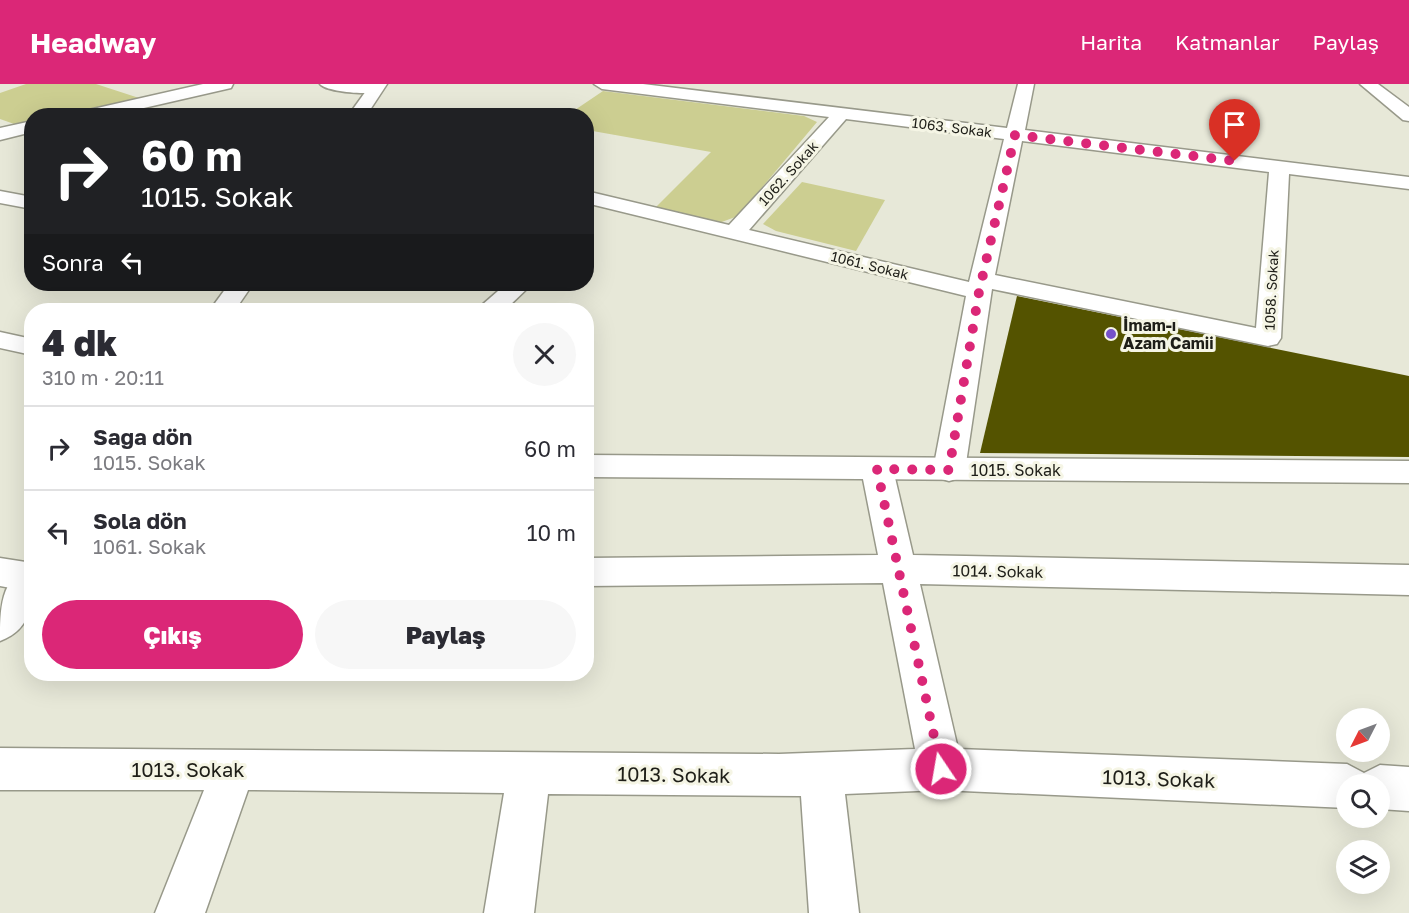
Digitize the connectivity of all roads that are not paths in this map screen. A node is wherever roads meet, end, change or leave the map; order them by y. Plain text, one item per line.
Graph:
1 (225, 84) edge
2 (328, 84) edge
3 (602, 84) edge
4 (1026, 84) edge
5 (1368, 84) edge
6 (377, 87) edge
7 (119, 108) edge
8 (363, 108) edge
9 (842, 113) junction
10 (1409, 117) edge
11 (24, 128) edge
12 (0, 134) edge
13 (1015, 135) junction
14 (1279, 166) junction
15 (1409, 183) edge
16 (0, 197) edge
17 (598, 199) edge
18 (24, 202) edge
19 (735, 232) junction
20 (981, 286) junction
21 (237, 291) edge
22 (512, 291) edge
23 (227, 303) edge
24 (498, 303) edge
25 (0, 340) edge
26 (24, 345) edge
27 (594, 466) edge
28 (877, 469) junction
29 (949, 470) junction
30 (1409, 472) edge
31 (900, 569) junction
32 (0, 572) edge
33 (594, 572) edge
34 (24, 577) edge
35 (1409, 580) edge
36 (24, 590) edge
37 (0, 625) edge
38 (234, 768) junction
39 (0, 769) edge
40 (941, 769) junction
41 (529, 772) junction
42 (821, 772) junction
43 (1336, 786) edge
44 (1390, 788) edge
45 (1409, 789) edge
46 (180, 913) edge
47 (509, 913) edge
48 (834, 913) edge

1 - 7 street
2 - 6 street
3 - 9 street, 1063. Sokak
4 - 13 street
5 - 10 street
6 - 8 street
9 - 13 street, 1063. Sokak
9 - 19 street, 1062. Sokak
11 - 12 street
13 - 14 street, 1063. Sokak
13 - 20 street
14 - 15 street, 1063. Sokak
14 - 20 street, 1058. Sokak
16 - 18 street
17 - 19 street, 1061. Sokak
19 - 20 street, 1061. Sokak
20 - 29 street
21 - 23 street
22 - 24 street
25 - 26 street
27 - 28 street, 1015. Sokak
28 - 29 street, 1015. Sokak
28 - 31 street
29 - 30 street, 1015. Sokak
31 - 33 street, 1014. Sokak
31 - 35 street, 1014. Sokak
31 - 40 street
32 - 34 street
36 - 37 street
38 - 39 street, 1013. Sokak
38 - 41 street, 1013. Sokak
38 - 46 street
40 - 42 street, 1013. Sokak
40 - 43 street, 1013. Sokak
41 - 42 street, 1013. Sokak
41 - 47 street
42 - 48 street
44 - 45 street

